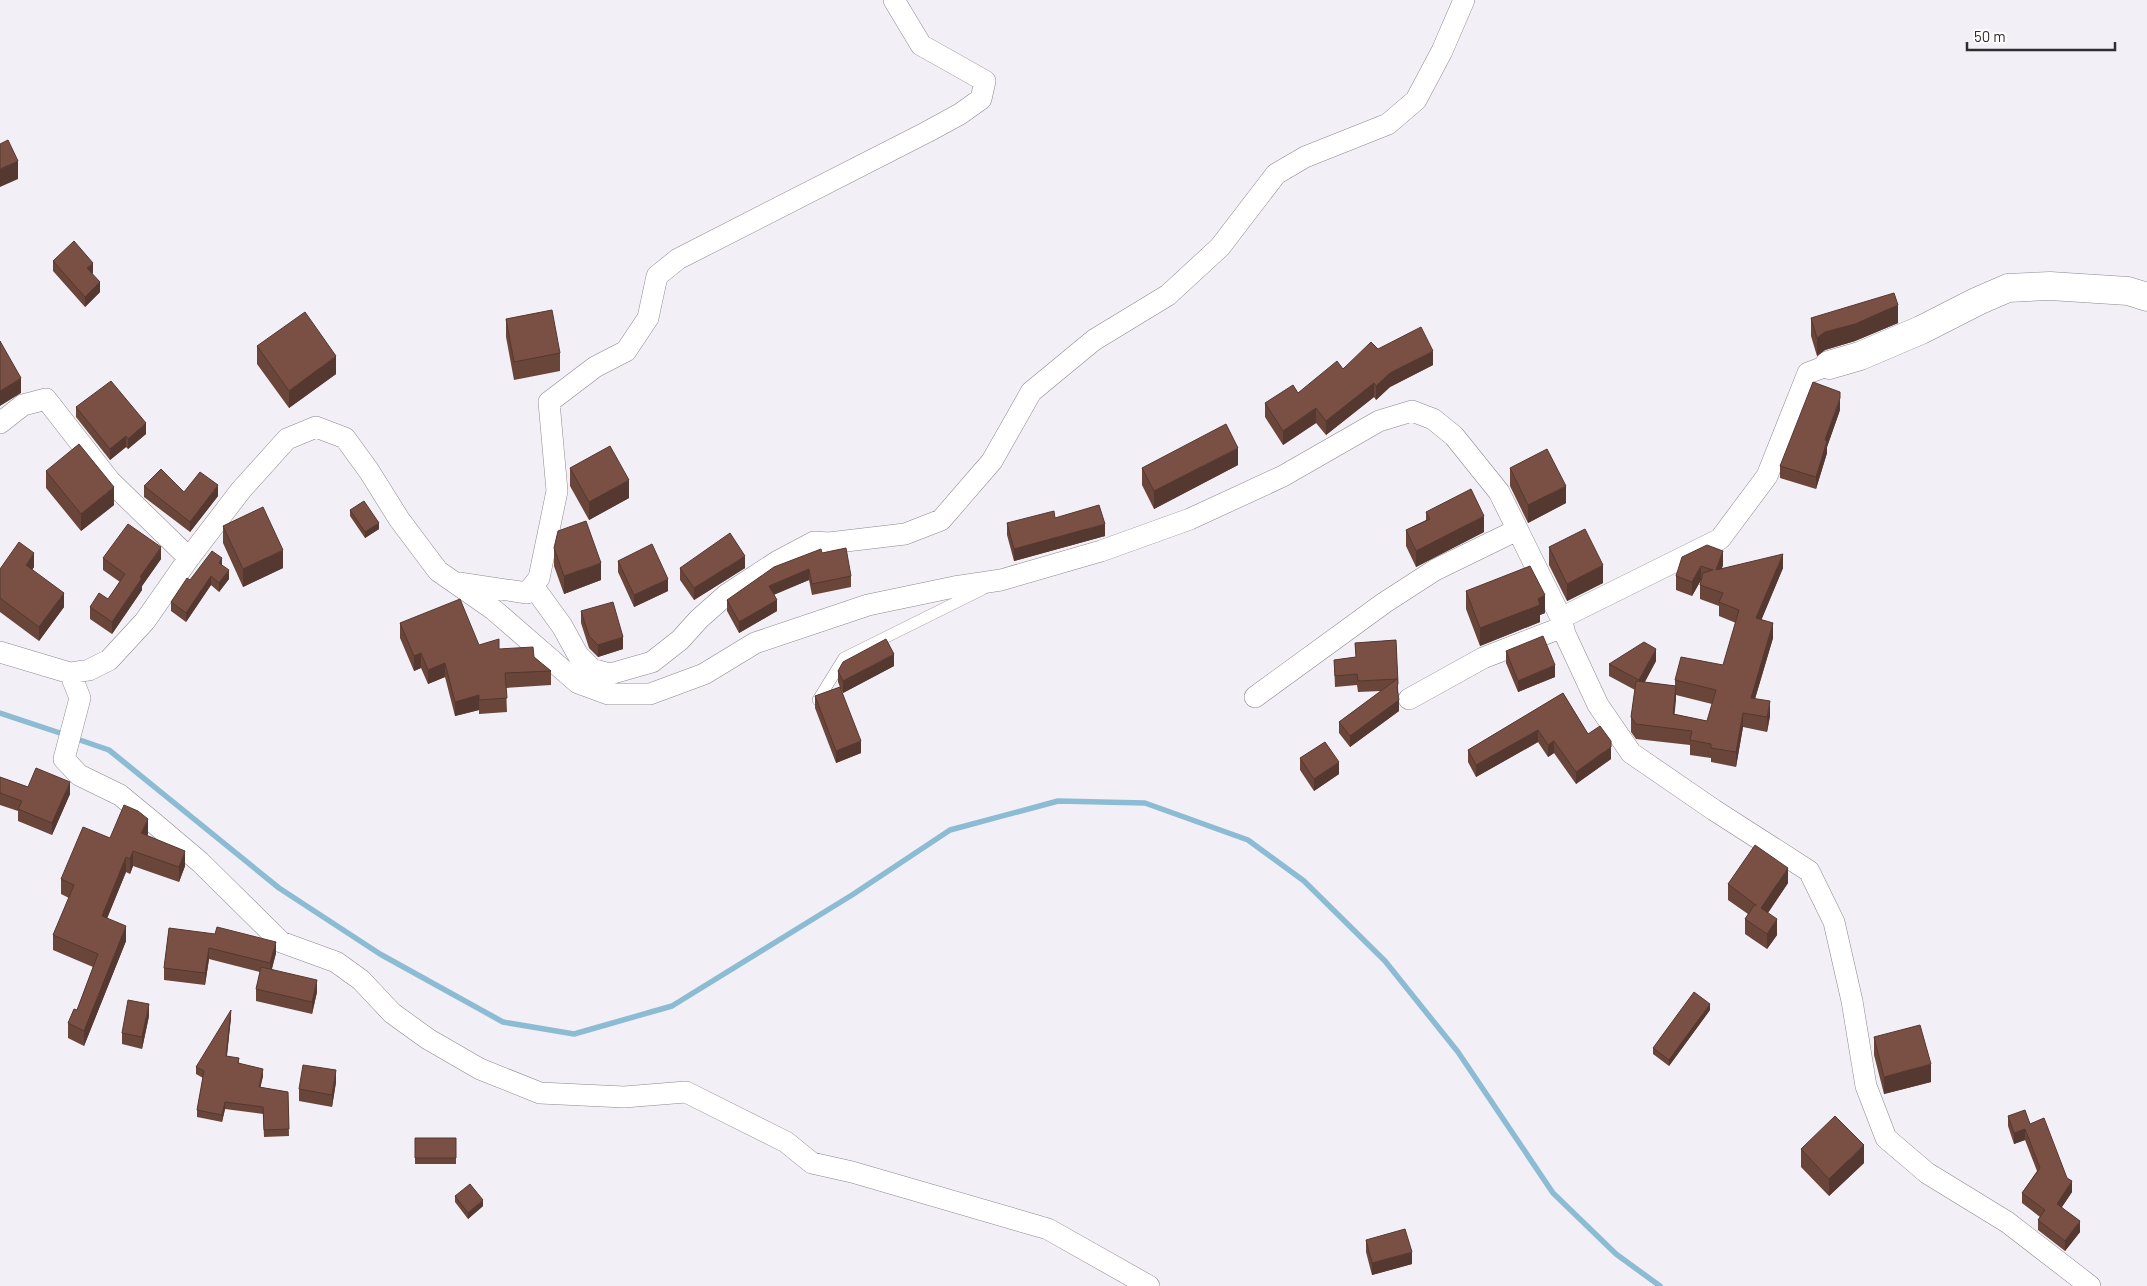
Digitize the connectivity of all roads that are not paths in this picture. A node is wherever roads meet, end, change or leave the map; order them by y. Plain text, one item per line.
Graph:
1 (894, 0) edge
2 (1464, 0) edge
3 (2147, 297) edge
4 (1828, 366) joint
5 (0, 423) edge
6 (1517, 530) junction
7 (189, 558) junction
8 (1000, 580) junction
9 (453, 582) junction
10 (533, 586) junction
11 (1562, 623) junction
12 (0, 652) edge
13 (70, 673) junction
14 (1255, 697) dead end
15 (1409, 699) dead end
16 (818, 700) edge
17 (1149, 1286) edge
18 (2090, 1286) edge

1 - 10 street
2 - 10 street
3 - 4 street
4 - 11 street
5 - 7 street
6 - 8 street
6 - 11 street
6 - 14 street
7 - 9 street
7 - 13 street
8 - 9 street
8 - 16 lane
9 - 10 street
11 - 15 street
11 - 18 street
12 - 13 street
13 - 17 street

